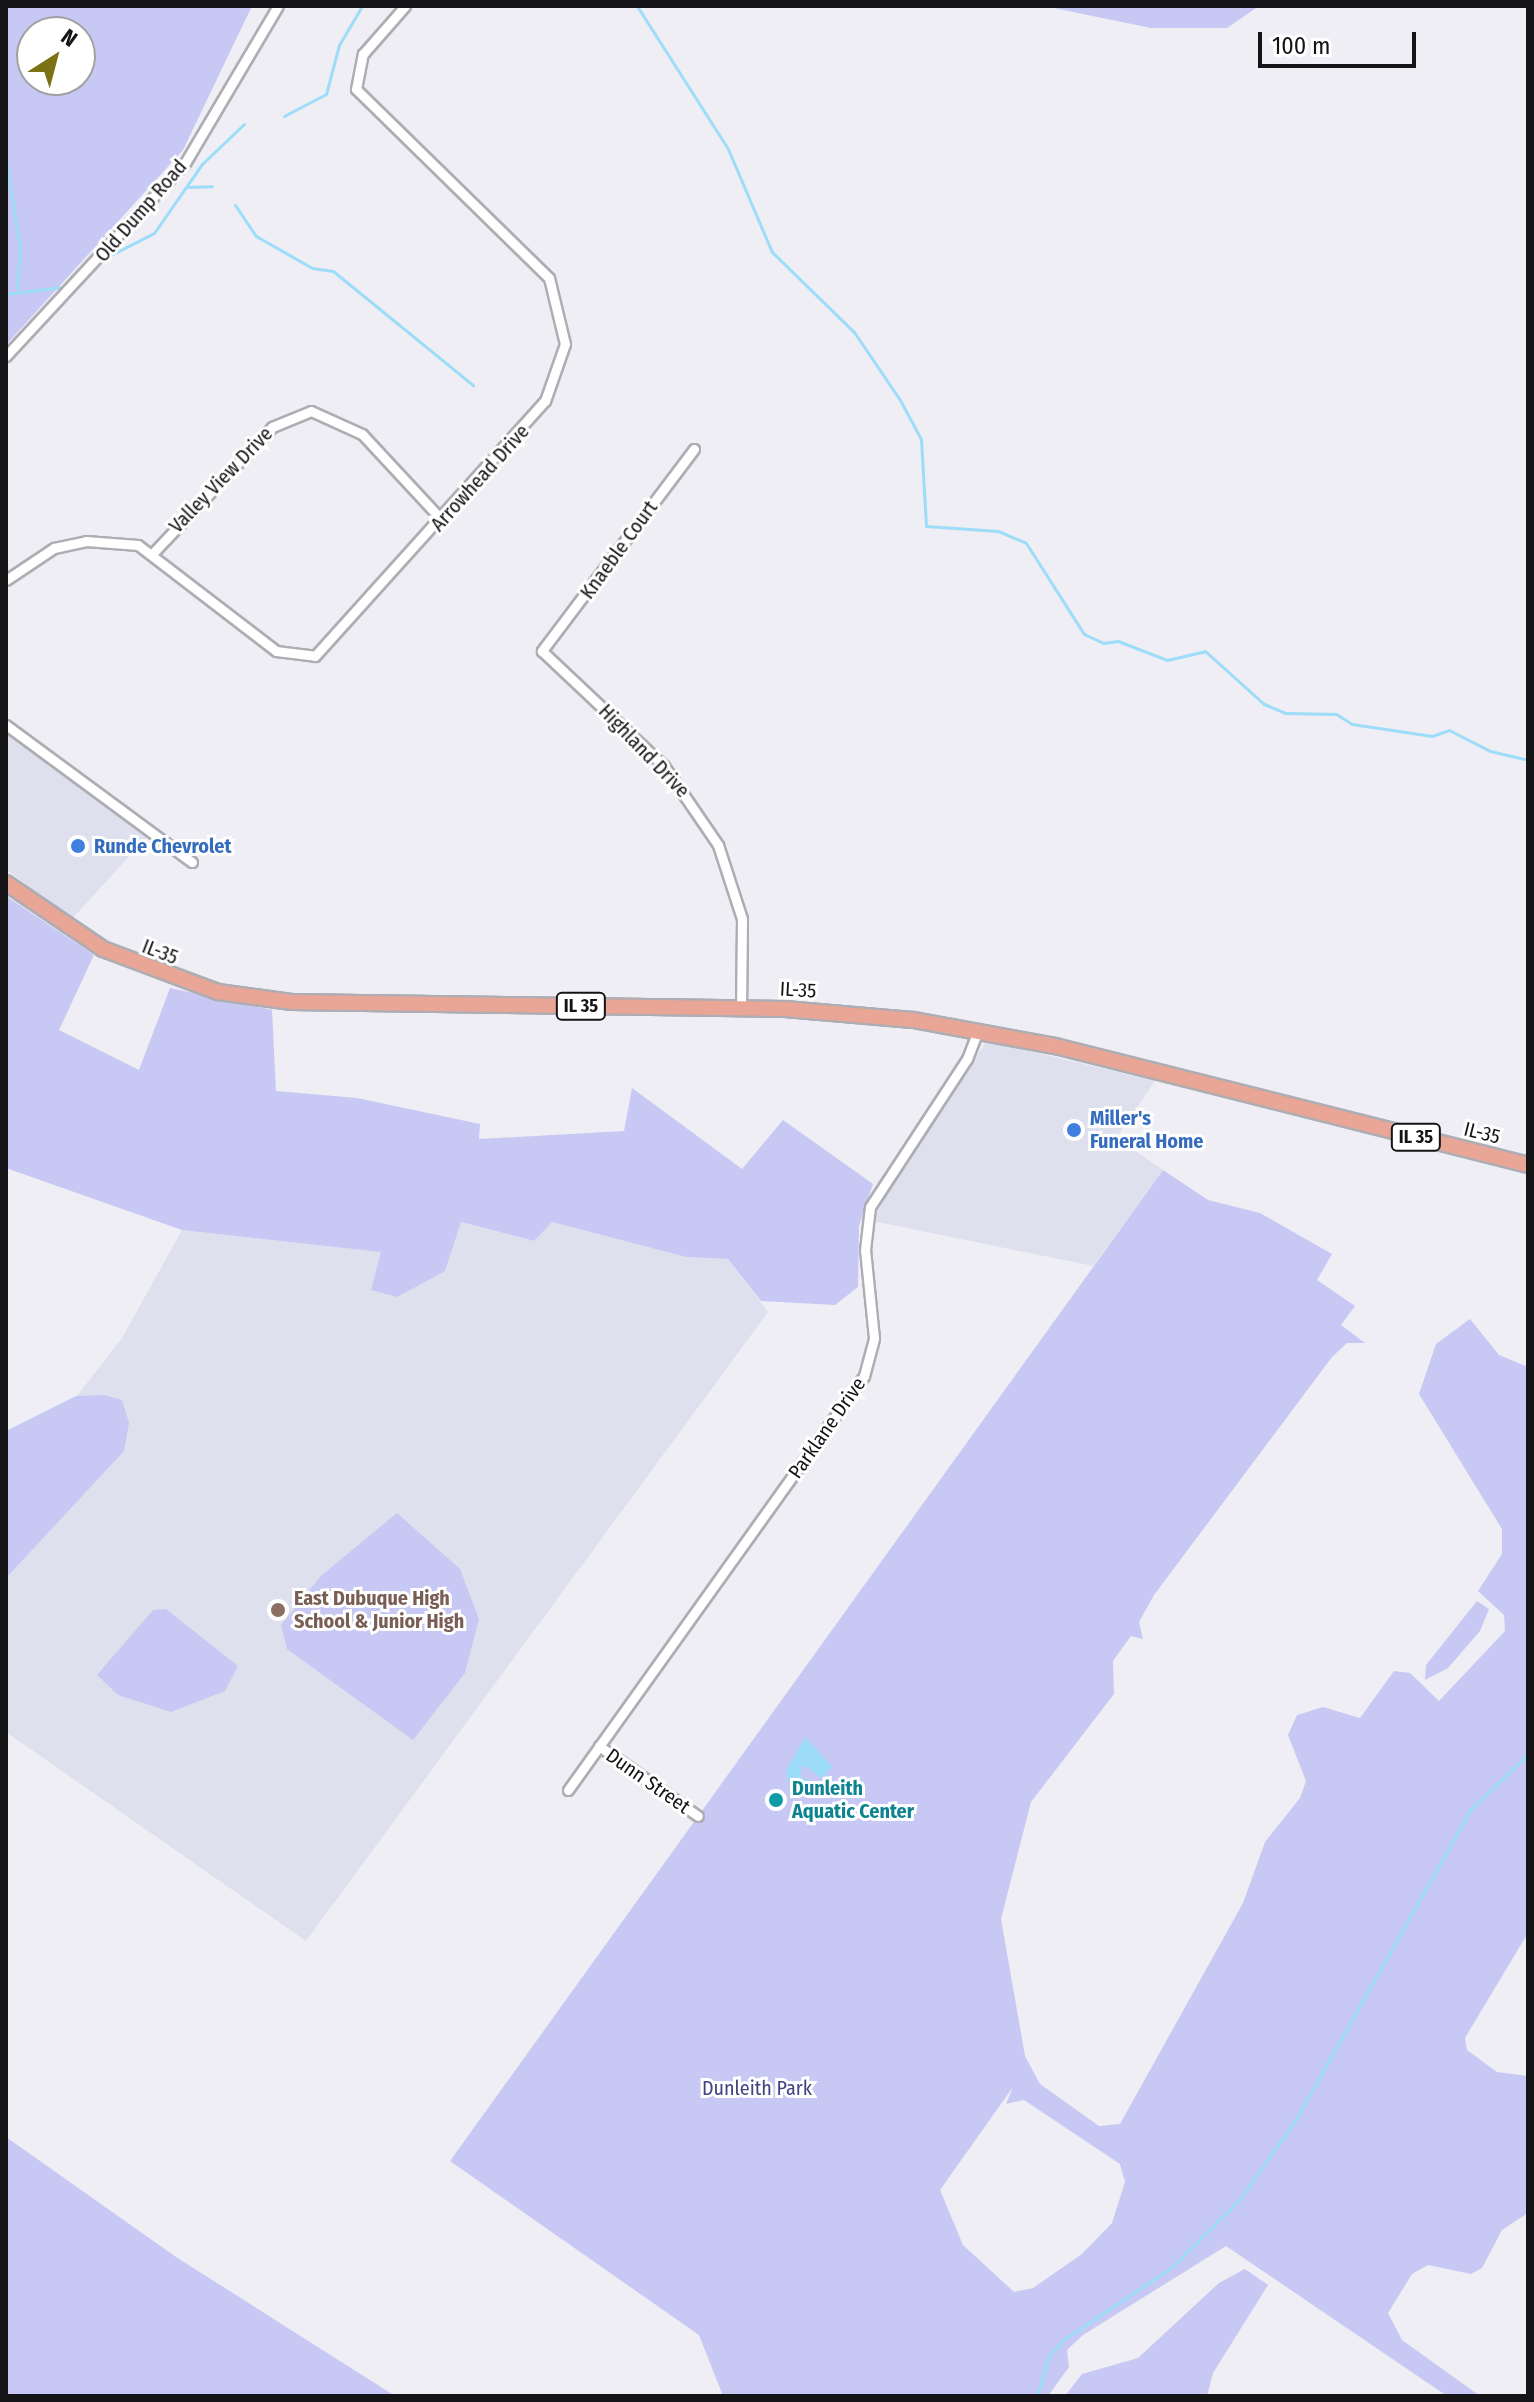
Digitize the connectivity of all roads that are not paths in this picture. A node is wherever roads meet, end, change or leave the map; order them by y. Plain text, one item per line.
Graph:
1 (278, 6) edge
2 (405, 6) edge
3 (6, 356) edge
4 (694, 449) dead end
5 (442, 520) junction
6 (153, 553) junction
7 (6, 580) edge
8 (542, 651) joint
9 (6, 725) edge
10 (192, 862) dead end
11 (6, 883) edge
12 (741, 1008) junction
13 (978, 1030) junction
14 (1528, 1165) edge
15 (599, 1746) junction
16 (568, 1790) dead end
17 (698, 1816) dead end

1 - 3 street, Old Dump Road
2 - 5 street, Arrowhead Drive
4 - 8 street, Knaeble Court
5 - 6 street, Arrowhead Drive
5 - 6 street, Valley View Drive
6 - 7 street, Arrowhead Drive
8 - 12 street, Highland Drive
9 - 10 street
11 - 12 main road, IL-35 / IL 35
12 - 13 main road, IL-35 / IL 35
13 - 14 main road, IL-35 / IL 35
13 - 15 street, Parklane Drive
15 - 16 street, Parklane Drive
15 - 17 street, Dunn Street

